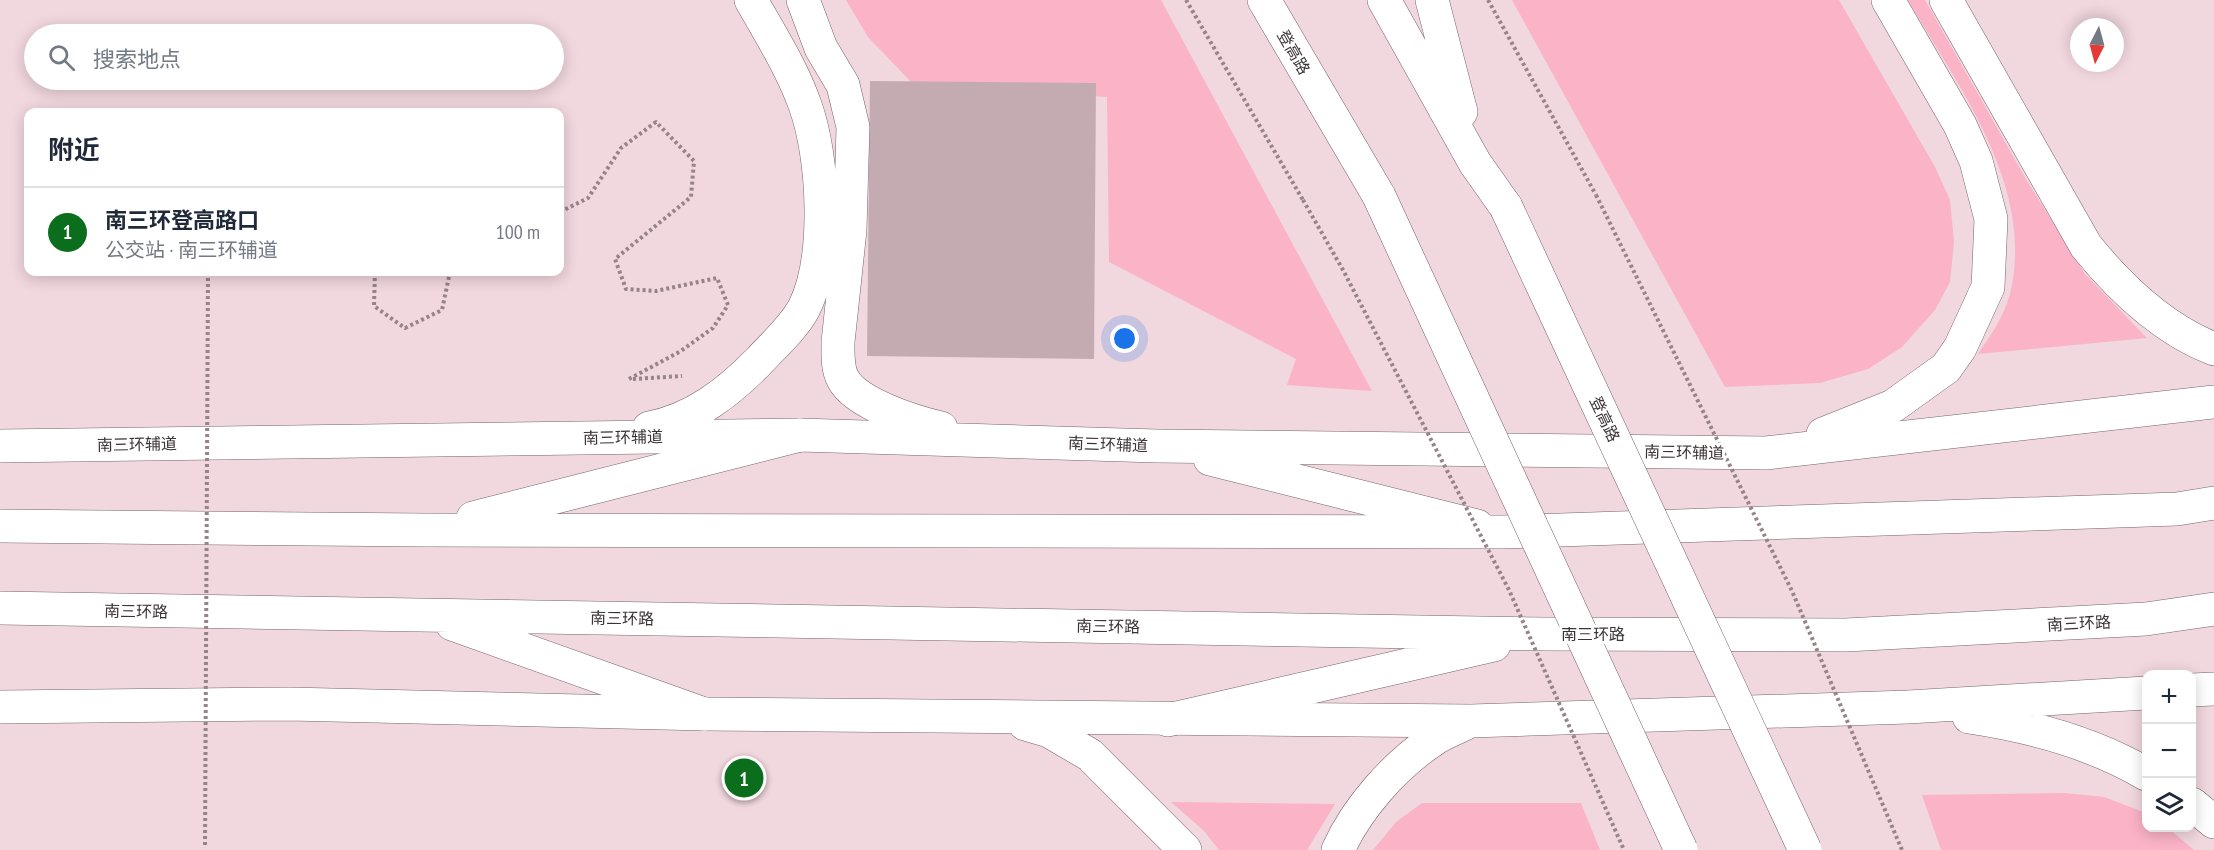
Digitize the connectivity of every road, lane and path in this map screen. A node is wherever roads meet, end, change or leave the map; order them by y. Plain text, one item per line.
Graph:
1 (751, 0) edge
2 (803, 0) edge
3 (1186, 0) edge
4 (1263, 0) edge
5 (1384, 0) edge
6 (1432, 0) edge
7 (1488, 0) edge
8 (1888, 0) edge
9 (1946, 0) edge
10 (1475, 163) junction
11 (564, 210) edge
12 (208, 276) edge
13 (375, 276) edge
14 (449, 276) edge
15 (2214, 349) edge
16 (629, 379) dead end
17 (2214, 402) edge
18 (800, 435) junction
19 (600, 437) junction
20 (1016, 441) junction
21 (0, 446) edge
22 (1157, 446) junction
23 (1766, 453) junction
24 (2214, 503) edge
25 (0, 526) edge
26 (425, 530) junction
27 (1502, 532) junction
28 (0, 608) edge
29 (2214, 609) edge
30 (428, 615) junction
31 (1544, 634) junction
32 (2214, 689) edge
33 (2196, 690) edge
34 (2142, 693) edge
35 (0, 707) edge
36 (1908, 707) junction
37 (704, 714) junction
38 (1003, 718) junction
39 (1168, 720) junction
40 (1471, 721) junction
41 (2142, 772) edge
42 (2196, 807) edge
43 (2214, 822) edge
44 (205, 845) dead end
45 (1185, 850) edge
46 (1338, 850) edge
47 (1624, 850) edge
48 (1681, 850) edge
49 (1805, 850) edge
50 (1902, 850) edge

1 - 19 main road
2 - 20 main road
3 - 47 path, bridge
4 - 48 main road, 登高路, bridge
5 - 10 main road, 登高路
6 - 10 main road
7 - 50 path, bridge
8 - 23 main road
9 - 15 main road
10 - 49 main road, 登高路, bridge
11 - 16 path
12 - 44 path, bridge
13 - 14 path
17 - 23 main road, 南三环辅道
18 - 19 main road, 南三环辅道
18 - 20 main road, 南三环辅道
18 - 26 main road
19 - 21 main road, 南三环辅道
20 - 22 main road, 南三环辅道
22 - 23 main road, 南三环辅道
22 - 27 main road
24 - 27 main road
25 - 26 main road
26 - 27 main road
28 - 30 main road, 南三环路
29 - 31 main road, 南三环路
30 - 31 main road, 南三环路
30 - 37 main road
31 - 39 main road
32 - 33 main road
34 - 36 main road
35 - 37 main road
36 - 40 main road
36 - 41 main road
37 - 38 main road
38 - 39 main road
38 - 45 main road
39 - 40 main road
40 - 46 main road
42 - 43 main road

